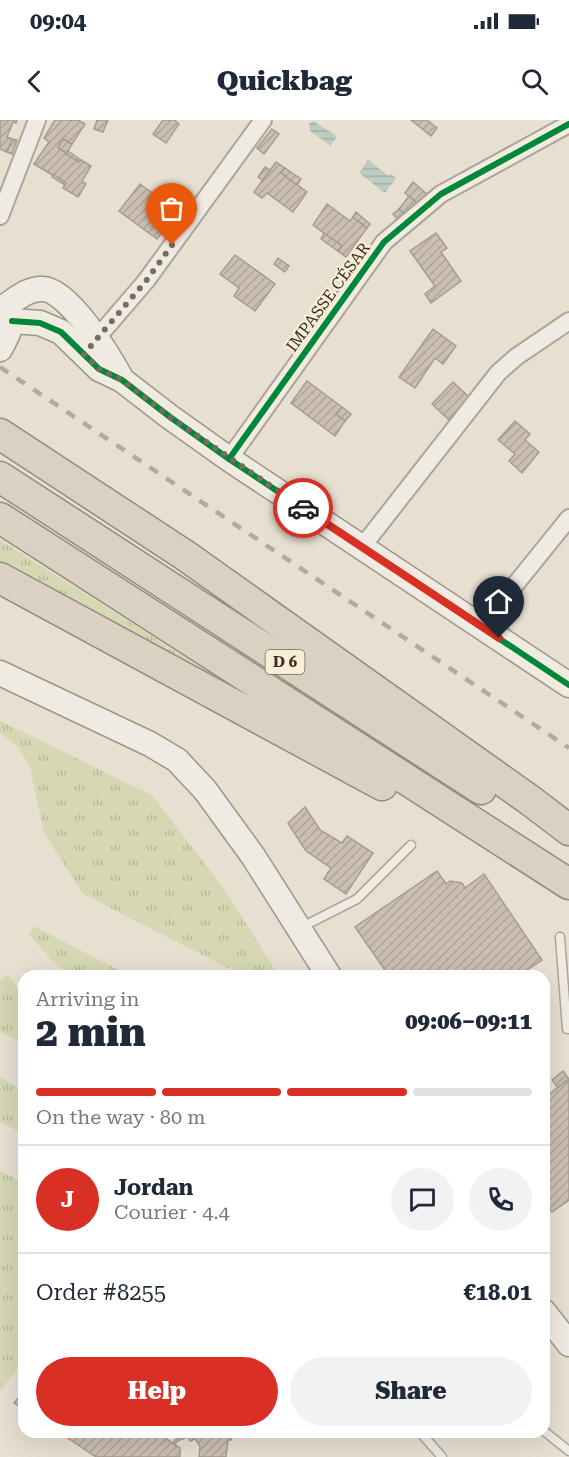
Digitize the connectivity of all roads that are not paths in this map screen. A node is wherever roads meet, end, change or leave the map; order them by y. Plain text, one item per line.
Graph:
1 (37, 120) edge
2 (263, 120) edge
3 (569, 124) edge
4 (0, 216) edge
5 (569, 321) edge
6 (5, 323) edge
7 (90, 346) junction
8 (0, 434) edge
9 (229, 459) junction
10 (0, 477) edge
11 (0, 518) edge
12 (569, 518) edge
13 (362, 547) junction
14 (0, 578) edge
15 (481, 627) junction
16 (0, 673) edge
17 (569, 685) edge
18 (569, 830) edge
19 (411, 845) dead end
20 (569, 847) edge
21 (569, 884) edge
22 (569, 897) edge
23 (299, 929) junction
24 (560, 937) dead end
25 (325, 970) edge
26 (569, 1029) edge
27 (550, 1320) edge
28 (569, 1344) edge
29 (550, 1436) edge
30 (425, 1438) edge
31 (569, 1451) edge
32 (442, 1457) edge

1 - 4 street
2 - 7 street
3 - 9 street, IMPASSE CÉSAR
5 - 13 street
6 - 7 street
6 - 7 street
7 - 9 street
8 - 18 highway
9 - 13 street
10 - 20 highway, D 6
11 - 21 highway, D 6
12 - 15 street
13 - 15 street
14 - 22 highway
15 - 17 street
16 - 23 street
19 - 23 lane
23 - 25 street
24 - 26 lane
27 - 28 street
29 - 31 lane
30 - 32 lane

